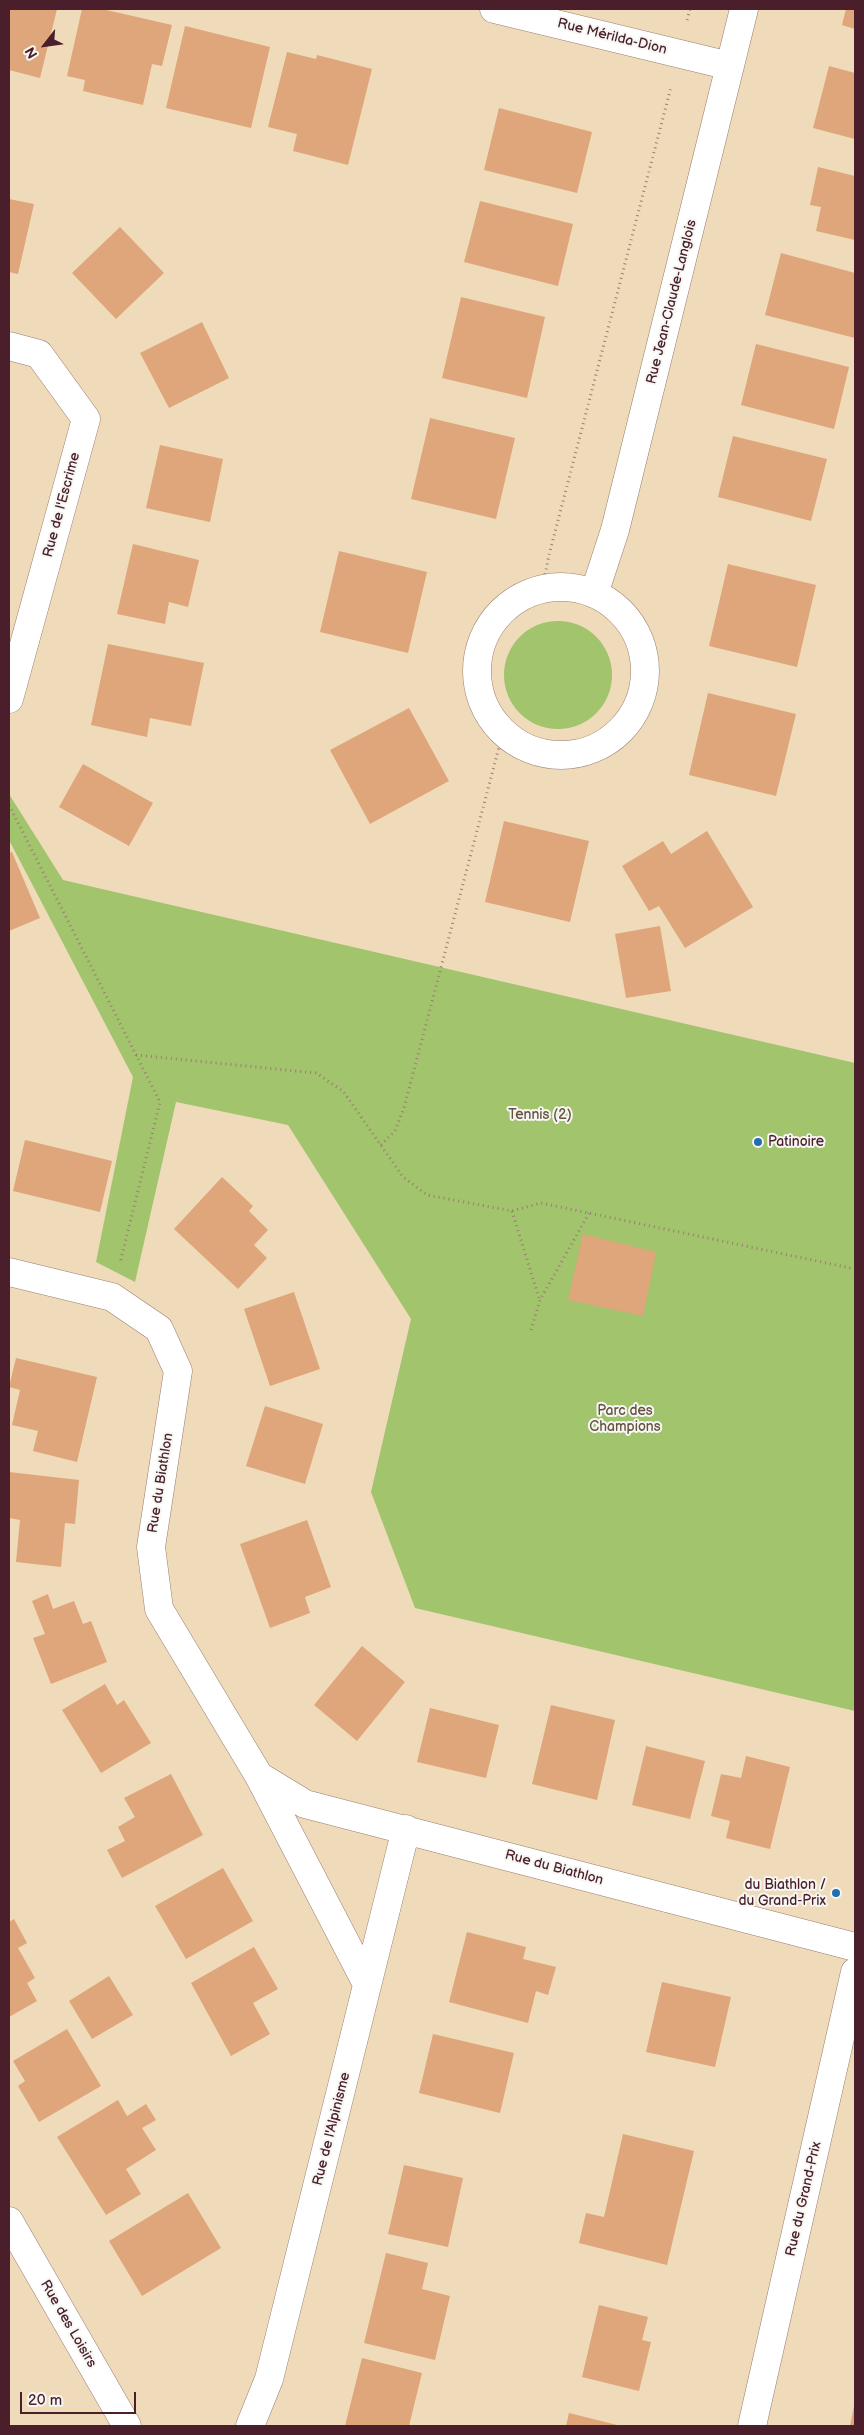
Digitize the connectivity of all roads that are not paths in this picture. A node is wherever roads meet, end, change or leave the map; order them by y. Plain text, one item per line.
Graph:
1 (494, 9) edge
2 (744, 9) edge
3 (730, 66) junction
4 (9, 346) edge
5 (594, 594) junction
6 (9, 699) edge
7 (9, 1272) edge
8 (259, 1776) junction
9 (406, 1829) junction
10 (855, 1947) edge
11 (855, 1972) edge
12 (367, 1984) junction
13 (9, 2221) edge
14 (127, 2426) edge
15 (250, 2426) edge
16 (752, 2426) edge

1 - 3 street, Rue Mérilda-Dion
2 - 3 street, Rue Jean-Claude-Langlois
3 - 5 street, Rue Jean-Claude-Langlois
4 - 6 street, Rue de l'Escrime
5 - 5 street
7 - 8 street, Rue du Biathlon
8 - 9 street, Rue du Biathlon
8 - 12 street, Rue du Biathlon
9 - 10 street, Rue du Biathlon
9 - 12 street, Rue de l'Alpinisme
11 - 16 street, Rue du Grand-Prix
12 - 15 street, Rue de l'Alpinisme
13 - 14 street, Rue des Loisirs

